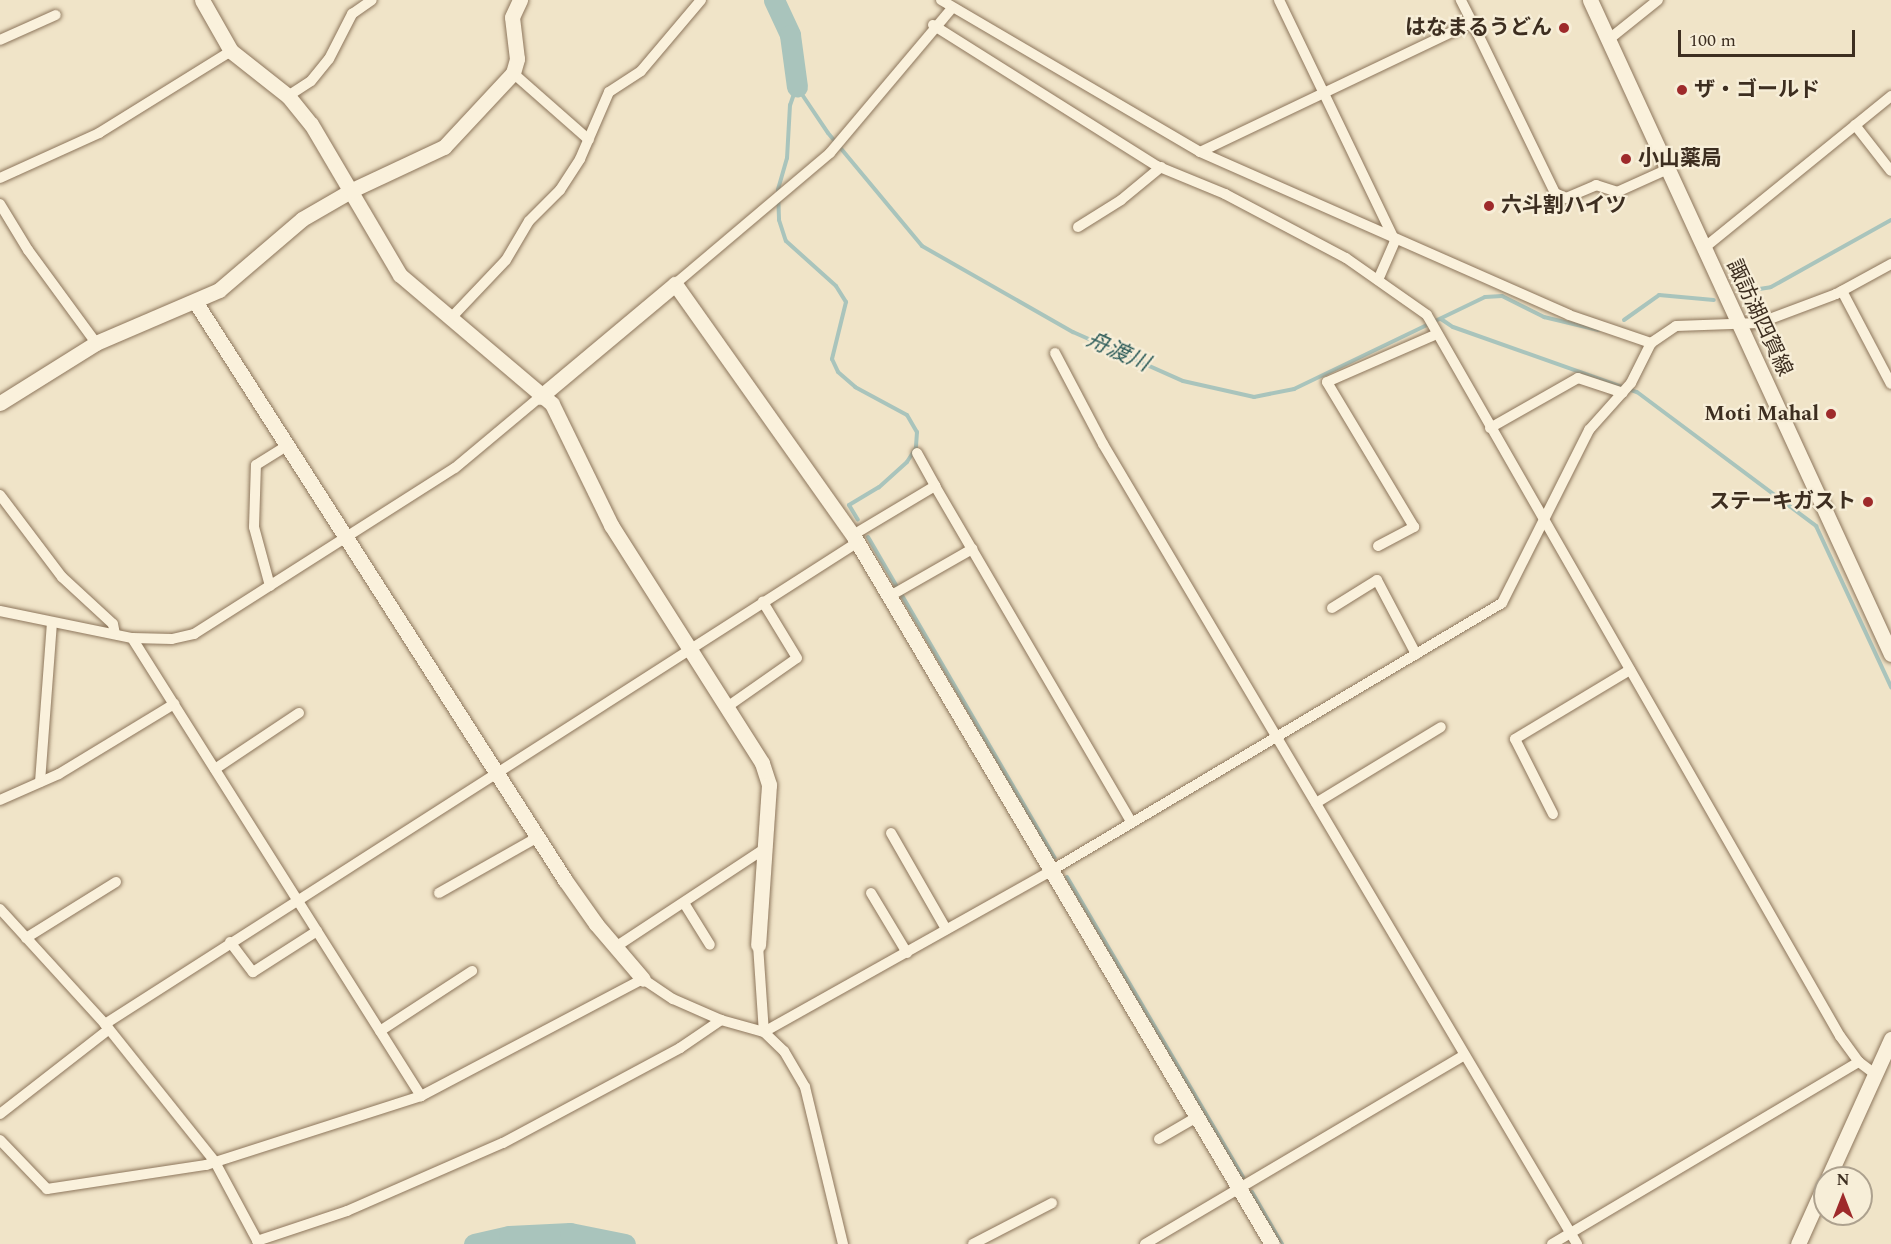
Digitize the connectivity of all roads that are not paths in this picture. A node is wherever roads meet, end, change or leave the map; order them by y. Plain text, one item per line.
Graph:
1 (202, 0) edge
2 (372, 0) edge
3 (701, 0) edge
4 (941, 0) edge
5 (1279, 0) edge
6 (1461, 0) edge
7 (1590, 0) edge
8 (1659, 0) edge
9 (516, 1) edge
10 (952, 8) junction
11 (56, 15) dead end
12 (1472, 22) junction
13 (933, 25) junction
14 (0, 40) edge
15 (1608, 40) junction
16 (231, 51) junction
17 (513, 74) junction
18 (1325, 94) junction
19 (288, 96) junction
20 (1891, 96) edge
21 (1855, 125) junction
22 (589, 140) junction
23 (1200, 152) junction
24 (1161, 167) junction
25 (1668, 169) junction
26 (1891, 171) edge
27 (0, 178) edge
28 (351, 190) junction
29 (0, 204) edge
30 (5, 221) edge
31 (1078, 227) dead end
32 (1395, 241) junction
33 (1704, 248) junction
34 (1891, 264) edge
35 (1378, 280) junction
36 (675, 284) junction
37 (1842, 291) junction
38 (196, 303) junction
39 (450, 319) junction
40 (1739, 325) junction
41 (1436, 332) junction
42 (96, 343) junction
43 (1651, 343) junction
44 (1055, 353) dead end
45 (1891, 384) edge
46 (1626, 389) junction
47 (540, 397) junction
48 (0, 403) edge
49 (1490, 428) junction
50 (286, 446) junction
51 (917, 453) dead end
52 (935, 486) junction
53 (0, 495) edge
54 (1543, 522) junction
55 (345, 538) junction
56 (856, 539) junction
57 (1378, 546) dead end
58 (972, 549) junction
59 (270, 586) junction
60 (890, 596) junction
61 (763, 602) junction
62 (1332, 608) dead end
63 (0, 611) edge
64 (52, 623) junction
65 (115, 634) junction
66 (132, 638) junction
67 (691, 649) junction
68 (1416, 654) junction
69 (1891, 654) edge
70 (1630, 670) junction
71 (174, 704) junction
72 (727, 707) junction
73 (299, 713) dead end
74 (1441, 727) dead end
75 (1279, 735) junction
76 (215, 769) junction
77 (495, 772) junction
78 (40, 782) junction
79 (0, 800) edge
80 (1316, 803) junction
81 (1553, 814) dead end
82 (1132, 823) junction
83 (891, 833) dead end
84 (538, 837) junction
85 (767, 847) junction
86 (1054, 869) junction
87 (116, 882) dead end
88 (439, 893) dead end
89 (871, 893) dead end
90 (296, 898) junction
91 (684, 903) junction
92 (0, 909) edge
93 (946, 928) junction
94 (316, 931) junction
95 (26, 938) junction
96 (230, 942) junction
97 (710, 945) dead end
98 (758, 945) joint
99 (618, 946) junction
100 (907, 952) junction
101 (472, 971) dead end
102 (643, 979) junction
103 (720, 1020) junction
104 (107, 1026) junction
105 (380, 1031) junction
106 (764, 1032) junction
107 (1891, 1039) edge
108 (1464, 1055) junction
109 (1859, 1062) junction
110 (1875, 1074) junction
111 (421, 1096) junction
112 (0, 1114) edge
113 (1197, 1117) junction
114 (1159, 1139) dead end
115 (0, 1140) edge
116 (215, 1162) junction
117 (1833, 1166) edge
118 (1239, 1188) junction
119 (1052, 1203) dead end
120 (1813, 1211) edge
121 (1571, 1233) junction
122 (258, 1243) edge
123 (843, 1244) edge
124 (973, 1244) edge
125 (1145, 1244) edge
126 (1272, 1244) edge
127 (1552, 1244) edge
128 (1577, 1244) edge
129 (1798, 1244) edge

1 - 16 street
2 - 19 street
3 - 22 street
4 - 10 street
5 - 18 street
6 - 12 street
7 - 15 street, 諏訪湖四賀線
8 - 15 street
9 - 17 street
10 - 13 street
10 - 23 street
11 - 14 street
12 - 18 street
12 - 25 street
13 - 24 street
13 - 36 street
15 - 25 street, 諏訪湖四賀線
16 - 19 street
16 - 27 street
17 - 22 street
17 - 28 street
18 - 23 street
18 - 32 street
19 - 28 street
20 - 21 street
21 - 26 street
21 - 33 street
22 - 39 street
23 - 32 street
24 - 31 street
24 - 35 street
25 - 33 street, 諏訪湖四賀線
28 - 38 street
28 - 39 street
29 - 30 street
30 - 42 street
32 - 35 street
32 - 43 street
33 - 40 street, 諏訪湖四賀線
34 - 37 street
35 - 41 street
36 - 47 street
36 - 56 street
37 - 40 street
37 - 45 street
38 - 42 street
38 - 50 street
39 - 47 street
40 - 43 street
40 - 69 street, 諏訪湖四賀線
41 - 49 street
41 - 57 street
42 - 48 street
43 - 46 street
44 - 75 street
46 - 49 street
46 - 54 street
47 - 55 street
47 - 67 street
49 - 54 street
50 - 55 street
50 - 59 street
51 - 52 street
52 - 56 street
52 - 58 street
53 - 65 street
54 - 68 street
54 - 70 street
55 - 59 street
55 - 77 street
56 - 60 street
56 - 61 street
58 - 60 street
58 - 82 street
59 - 66 street
60 - 86 street
61 - 67 street
61 - 72 street
62 - 68 street
63 - 64 street
64 - 65 street
64 - 78 street
65 - 66 street
66 - 71 street
67 - 72 street
67 - 77 street
68 - 75 street
70 - 81 street
70 - 109 street
71 - 76 street
71 - 78 street
72 - 85 street
73 - 76 street
74 - 80 street
75 - 80 street
75 - 82 street
76 - 90 street
77 - 84 street
77 - 90 street
78 - 79 street
80 - 108 street
82 - 86 street
83 - 93 street
84 - 88 street
84 - 99 street
85 - 91 street
85 - 98 street
86 - 93 street
86 - 113 street
87 - 95 street
89 - 100 street
90 - 94 street
90 - 96 street
91 - 97 street
91 - 99 street
92 - 95 street
93 - 100 street
94 - 96 street
94 - 105 street
95 - 104 street
96 - 104 street
98 - 106 street
99 - 102 street
100 - 106 street
101 - 105 street
102 - 103 street
102 - 111 street
103 - 106 street
103 - 122 street
104 - 112 street
104 - 116 street
105 - 111 street
106 - 123 street
107 - 110 street
108 - 118 street
108 - 121 street
109 - 110 street
109 - 121 street
110 - 117 street
111 - 116 street
113 - 114 street
113 - 118 street
115 - 116 street
116 - 122 street
118 - 125 street
118 - 126 street
119 - 124 street
120 - 129 street
121 - 127 street
121 - 128 street

